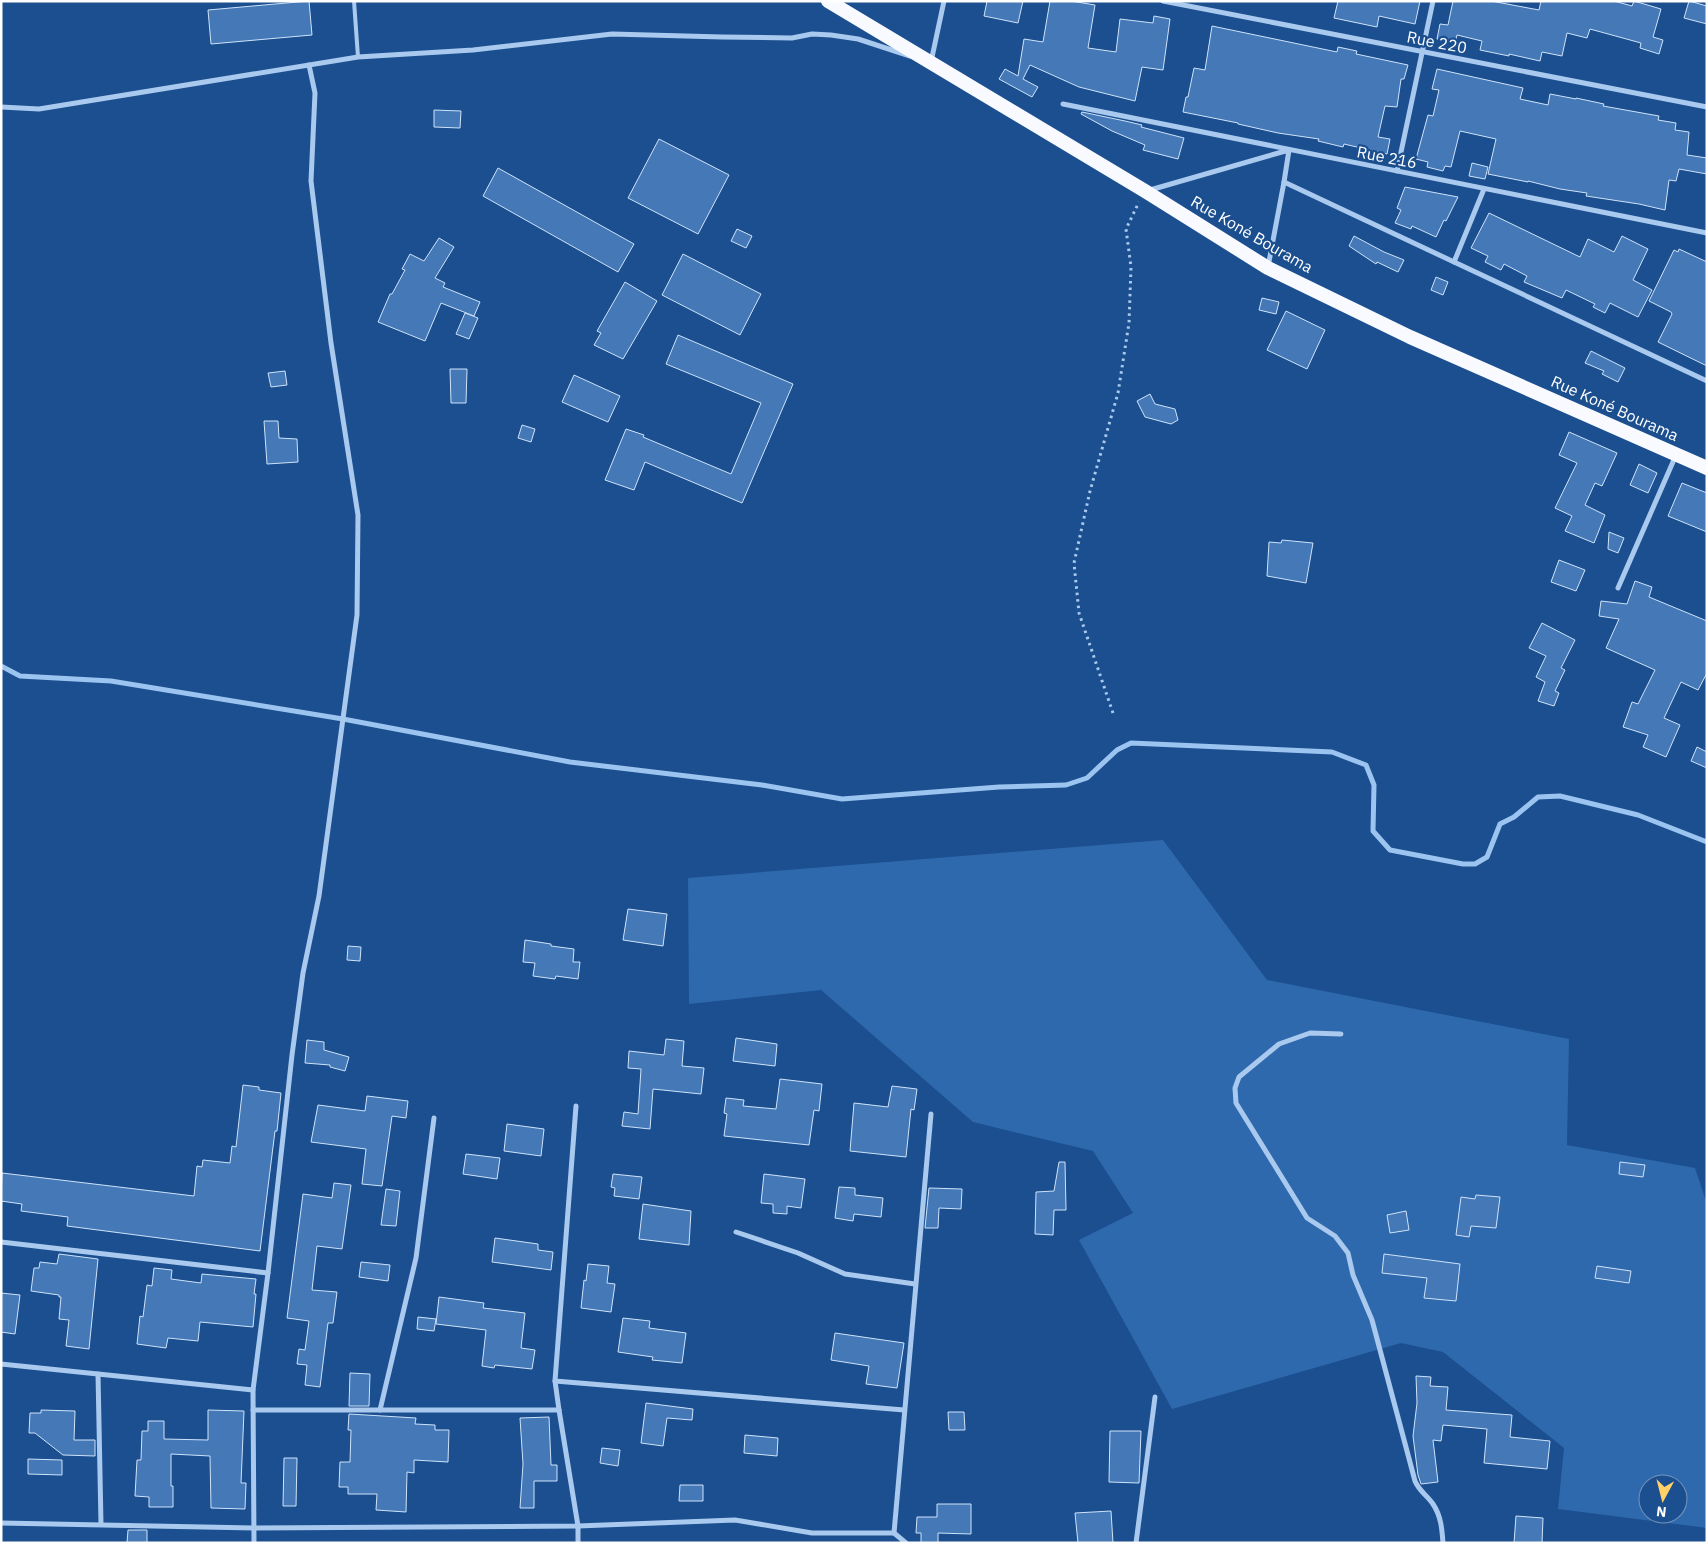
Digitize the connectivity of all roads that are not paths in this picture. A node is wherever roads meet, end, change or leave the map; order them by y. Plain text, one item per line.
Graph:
1 (354, 1) edge
2 (828, 1) edge
3 (944, 1) edge
4 (1163, 1) edge
5 (1434, 1) edge
6 (1423, 52) junction
7 (358, 57) junction
8 (930, 63) junction
9 (310, 65) junction
10 (1063, 104) dead end
11 (1, 107) edge
12 (1707, 107) edge
13 (1289, 150) junction
14 (1397, 171) junction
15 (1284, 182) junction
16 (1484, 189) junction
17 (1145, 191) junction
18 (1707, 233) edge
19 (1454, 262) junction
20 (1268, 268) junction
21 (1707, 382) edge
22 (1676, 454) junction
23 (1707, 468) edge
24 (1618, 588) dead end
25 (1341, 1034) dead end
26 (576, 1106) dead end
27 (930, 1114) dead end
28 (434, 1118) dead end
29 (736, 1232) dead end
30 (1, 1242) edge
31 (268, 1273) junction
32 (915, 1284) junction
33 (1, 1364) edge
34 (98, 1374) junction
35 (555, 1381) junction
36 (253, 1390) junction
37 (1155, 1397) dead end
38 (253, 1410) junction
39 (380, 1410) junction
40 (558, 1410) junction
41 (904, 1410) junction
42 (1, 1523) edge
43 (101, 1524) junction
44 (578, 1526) junction
45 (254, 1528) junction
46 (894, 1533) junction
47 (254, 1543) edge
48 (578, 1543) edge
49 (906, 1543) edge
50 (1136, 1543) edge
51 (1443, 1543) edge

1 - 7 lane
2 - 8 highway, Rue Koné Bourama
3 - 8 street
4 - 6 street, Rue 220
5 - 6 street
6 - 12 street, Rue 220
6 - 14 street
7 - 8 street
7 - 9 street
8 - 17 highway, Rue Koné Bourama
9 - 11 street
9 - 31 street
10 - 13 street, Rue 216
13 - 14 street, Rue 216
13 - 15 street
13 - 17 street
14 - 16 street, Rue 216
15 - 19 street
15 - 20 street
16 - 18 street, Rue 216
16 - 19 street
17 - 20 highway, Rue Koné Bourama
19 - 21 street
20 - 22 highway, Rue Koné Bourama
22 - 23 highway, Rue Koné Bourama
22 - 24 street
25 - 51 street
26 - 35 street
27 - 32 street
28 - 39 street
29 - 32 street
30 - 31 street
31 - 36 street
32 - 41 street
33 - 34 street
34 - 36 street
34 - 43 street
35 - 40 street
35 - 41 street
36 - 38 street
37 - 50 street
38 - 39 street
38 - 45 street
39 - 40 street
40 - 44 street
41 - 46 street
42 - 43 street
43 - 45 street
44 - 45 street
44 - 46 street
44 - 48 street
45 - 47 street
46 - 49 street

